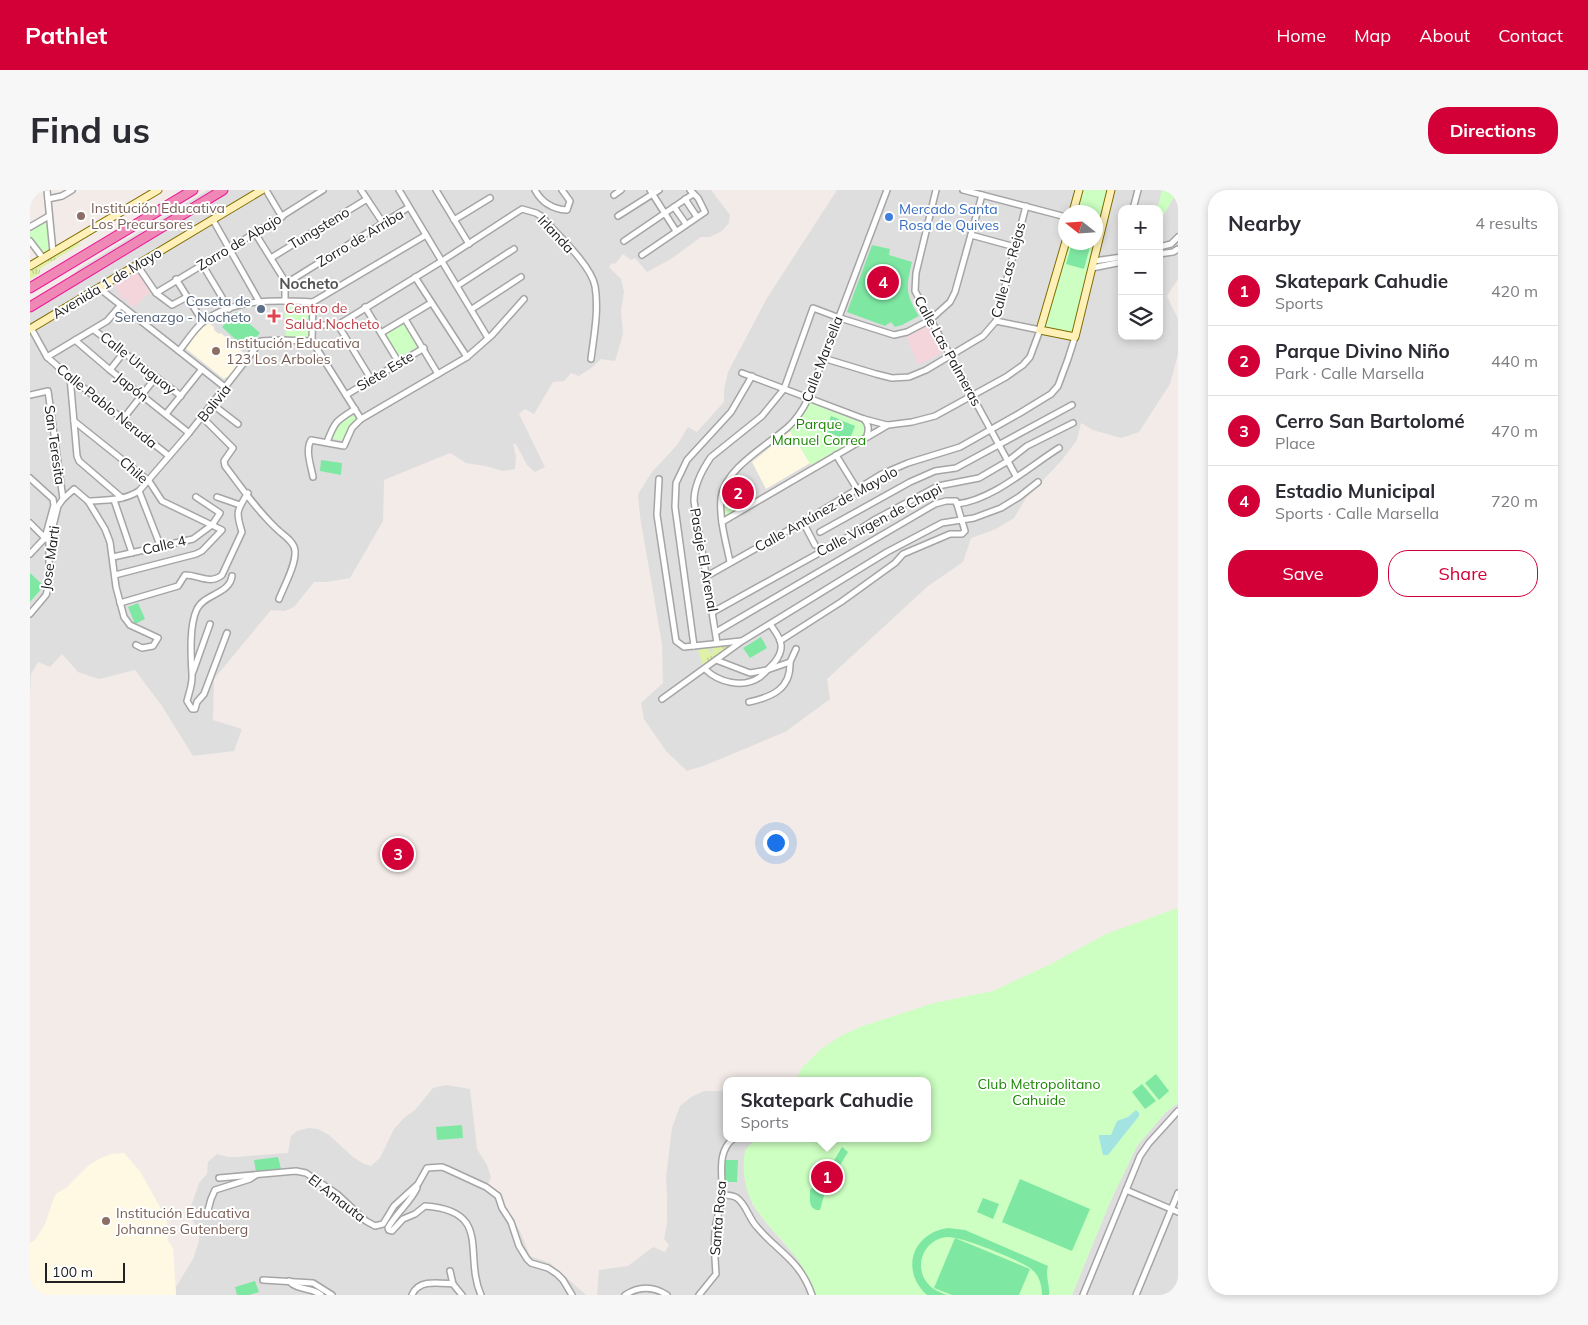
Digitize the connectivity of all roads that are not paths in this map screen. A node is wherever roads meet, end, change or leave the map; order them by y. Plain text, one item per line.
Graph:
1 (47, 190) edge
2 (72, 190) edge
3 (158, 190) edge
4 (194, 190) edge
5 (223, 190) edge
6 (264, 190) edge
7 (323, 190) edge
8 (362, 190) edge
9 (399, 190) edge
10 (436, 190) edge
11 (535, 190) edge
12 (562, 190) edge
13 (620, 190) edge
14 (659, 190) edge
15 (887, 190) edge
16 (936, 190) edge
17 (963, 190) edge
18 (1079, 190) edge
19 (1111, 190) edge
20 (1138, 190) edge
21 (651, 192) edge
22 (692, 192) edge
23 (614, 195) dead end
24 (982, 195) junction
25 (490, 198) dead end
26 (48, 199) junction
27 (367, 199) junction
28 (685, 199) junction
29 (1076, 205) edge
30 (1135, 205) edge
31 (1026, 206) junction
32 (674, 207) junction
33 (409, 208) junction
34 (664, 213) junction
35 (1058, 215) edge
36 (49, 216) junction
37 (618, 216) dead end
38 (282, 217) junction
39 (697, 217) junction
40 (213, 220) junction
41 (454, 220) junction
42 (383, 223) junction
43 (686, 224) junction
44 (30, 227) edge
45 (676, 231) junction
46 (255, 234) junction
47 (426, 235) junction
48 (971, 235) junction
49 (1178, 237) edge
50 (30, 241) edge
51 (624, 241) dead end
52 (469, 244) junction
53 (1163, 246) edge
54 (1015, 247) junction
55 (230, 249) junction
56 (1178, 249) edge
57 (514, 250) dead end
58 (1063, 250) edge
59 (53, 252) junction
60 (1163, 253) edge
61 (642, 255) dead end
62 (43, 258) junction
63 (271, 258) junction
64 (1118, 258) edge
65 (442, 261) junction
66 (1118, 262) edge
67 (202, 264) junction
68 (136, 265) junction
69 (1093, 265) junction
70 (30, 266) edge
71 (415, 277) junction
72 (521, 278) dead end
73 (176, 280) junction
74 (285, 284) junction
75 (457, 286) junction
76 (30, 288) edge
77 (99, 288) junction
78 (156, 293) junction
79 (187, 298) junction
80 (524, 299) dead end
81 (259, 301) junction
82 (285, 301) junction
83 (313, 302) junction
84 (431, 303) junction
85 (121, 305) junction
86 (30, 306) edge
87 (365, 307) junction
88 (229, 309) junction
89 (472, 309) junction
90 (838, 317) junction
91 (405, 319) junction
92 (930, 320) junction
93 (996, 321) junction
94 (203, 322) junction
95 (313, 325) junction
96 (338, 325) junction
97 (31, 329) edge
98 (94, 330) junction
99 (1040, 330) junction
100 (381, 333) junction
101 (1075, 337) junction
102 (488, 338) junction
103 (75, 340) junction
104 (312, 341) junction
105 (424, 348) junction
106 (179, 351) junction
107 (124, 352) junction
108 (950, 356) junction
109 (47, 357) junction
110 (467, 357) junction
111 (823, 358) junction
112 (591, 359) dead end
113 (399, 363) junction
114 (202, 369) junction
115 (110, 370) junction
116 (742, 373) dead end
117 (438, 374) junction
118 (752, 376) junction
119 (70, 377) junction
120 (156, 377) junction
121 (371, 379) junction
122 (226, 388) junction
123 (784, 389) junction
124 (30, 394) edge
125 (142, 395) junction
126 (346, 395) junction
127 (181, 396) junction
128 (972, 396) junction
129 (808, 398) junction
130 (212, 404) junction
131 (1072, 405) dead end
132 (355, 410) junction
133 (166, 414) junction
134 (202, 417) junction
135 (123, 419) junction
136 (361, 419) junction
137 (864, 419) junction
138 (74, 421) junction
139 (1074, 423) dead end
140 (238, 424) dead end
141 (888, 425) junction
142 (991, 430) junction
143 (189, 433) junction
144 (866, 436) junction
145 (327, 442) junction
146 (999, 445) junction
147 (1060, 448) dead end
148 (836, 455) junction
149 (169, 456) junction
150 (1008, 461) junction
151 (1016, 476) junction
152 (30, 478) edge
153 (313, 478) dead end
154 (659, 479) dead end
155 (149, 480) junction
156 (1038, 482) dead end
157 (857, 489) junction
158 (139, 491) junction
159 (248, 493) junction
160 (217, 496) dead end
161 (196, 497) dead end
162 (122, 498) junction
163 (63, 499) junction
164 (114, 500) junction
165 (88, 501) junction
166 (957, 504) junction
167 (240, 505) junction
168 (961, 519) junction
169 (722, 522) junction
170 (802, 522) junction
171 (30, 524) edge
172 (212, 525) junction
173 (820, 532) dead end
174 (47, 540) junction
175 (815, 545) dead end
176 (160, 546) junction
177 (132, 553) junction
178 (30, 554) edge
179 (113, 557) junction
180 (730, 562) junction
181 (115, 575) junction
182 (232, 576) dead end
183 (708, 576) junction
184 (279, 599) dead end
185 (120, 603) junction
186 (713, 612) junction
187 (30, 614) edge
188 (210, 624) dead end
189 (770, 624) junction
190 (716, 632) junction
191 (227, 633) dead end
192 (742, 641) junction
193 (780, 641) junction
194 (717, 644) junction
195 (136, 645) dead end
196 (694, 646) junction
197 (796, 649) dead end
198 (716, 660) junction
199 (790, 662) junction
200 (705, 669) junction
201 (767, 670) junction
202 (192, 675) junction
203 (662, 700) dead end
204 (749, 702) dead end
205 (1178, 1111) edge
206 (729, 1142) edge
207 (256, 1175) junction
208 (219, 1178) dead end
209 (418, 1184) junction
210 (1126, 1190) junction
211 (1178, 1193) edge
212 (722, 1195) junction
213 (1171, 1209) junction
214 (1178, 1212) edge
215 (207, 1214) dead end
216 (450, 1271) dead end
217 (263, 1280) dead end
218 (289, 1281) junction
219 (313, 1283) junction
220 (453, 1284) junction
221 (311, 1290) junction
222 (321, 1295) edge
223 (332, 1295) edge
224 (412, 1295) edge
225 (462, 1295) edge
226 (481, 1295) edge
227 (572, 1295) edge
228 (625, 1295) edge
229 (667, 1295) edge
230 (699, 1295) edge
231 (812, 1295) edge
232 (1083, 1295) edge
233 (1136, 1295) edge

1 - 26 street
2 - 26 street
3 - 59 street
4 - 76 highway
5 - 86 highway
6 - 38 street
6 - 40 street, Avenida 1 de Mayo
7 - 38 street, Zorro de Abajo
8 - 27 street
9 - 33 street
10 - 41 street
11 - 12 street
13 - 23 street
14 - 21 street
15 - 90 street, Calle Marsella
16 - 92 street, Calle Las Palmeras
17 - 24 street
18 - 29 street
19 - 69 street
20 - 30 street
21 - 34 street
21 - 37 street
22 - 28 street
22 - 39 street
24 - 31 street
24 - 48 street
25 - 41 street
26 - 36 street
27 - 42 street
27 - 63 street, Tungsteno
28 - 32 street
28 - 39 street
31 - 35 street
31 - 54 street, Calle Las Rejas
32 - 34 street
32 - 43 street
33 - 42 street, Zorro de Arriba
33 - 47 street
34 - 45 street
34 - 51 street
36 - 44 street
36 - 59 street
38 - 46 street, Zorro de Abajo
39 - 43 street
40 - 55 street
40 - 68 street, Avenida 1 de Mayo
41 - 52 street
42 - 74 street, Zorro de Arriba
43 - 45 street
45 - 61 street
46 - 55 street, Zorro de Abajo
46 - 63 street
47 - 65 street
47 - 83 street
48 - 54 street
48 - 92 street
49 - 53 street
50 - 62 street
52 - 65 street, Irlanda
52 - 112 street, Irlanda
54 - 93 street, Calle Las Rejas
55 - 67 street, Zorro de Abajo
55 - 81 street
56 - 60 street
57 - 75 street
58 - 99 street
59 - 62 street
62 - 70 street
63 - 74 street
64 - 69 street
65 - 71 street, Irlanda
65 - 75 street
66 - 69 street
67 - 73 street, Zorro de Abajo
67 - 88 street
68 - 77 street, Avenida 1 de Mayo
68 - 78 street
69 - 101 street
71 - 84 street
71 - 87 street, Irlanda
72 - 89 street
73 - 78 street, Zorro de Abajo
73 - 79 street
74 - 82 street
75 - 89 street
77 - 85 street
77 - 97 street, Avenida 1 de Mayo
78 - 79 street
79 - 94 street
80 - 102 street
81 - 82 street
81 - 88 street
82 - 83 street
83 - 95 street
84 - 91 street
84 - 110 street
85 - 98 street
85 - 106 street
87 - 96 street, Irlanda
87 - 100 street
88 - 94 street
89 - 102 street
90 - 92 street
90 - 111 street, Calle Marsella
90 - 123 street, Pasaje El Arenal
91 - 100 street
91 - 105 street
92 - 108 street, Calle Las Palmeras
93 - 99 street
93 - 108 street, Calle Las Rejas
94 - 106 street
95 - 96 street
95 - 104 street
96 - 121 street
97 - 109 street, Calle Pablo Neruda
98 - 103 street
98 - 107 street, Calle Uruguay
99 - 101 street
99 - 128 street
100 - 113 street
101 - 142 street, Calle Antúnez de Mayolo
102 - 110 street
103 - 109 street
103 - 115 street, Japón
104 - 122 street, Bolivia
104 - 126 street
105 - 113 street, Siete Este
105 - 117 street
106 - 114 street
107 - 115 street
107 - 120 street, Calle Uruguay
108 - 111 street, Calle Las Rejas
108 - 128 street, Calle Las Palmeras
109 - 119 street, Calle Pablo Neruda
110 - 117 street
111 - 129 street, Calle Marsella
113 - 121 street, Siete Este
114 - 122 street
114 - 127 street
115 - 125 street, Japón
116 - 118 street
117 - 136 street
118 - 123 street
118 - 196 street
119 - 135 street, Calle Pablo Neruda
119 - 138 street
120 - 125 street
120 - 127 street, Calle Uruguay
121 - 126 street, Siete Este
122 - 130 street, Bolivia
123 - 129 street
123 - 183 street, Pasaje El Arenal
124 - 163 street, San Teresita
125 - 133 street, Japón
125 - 135 street
126 - 132 street
127 - 133 street
128 - 141 street
128 - 142 street, Calle Las Palmeras
129 - 137 street
129 - 169 street, Calle Marsella
130 - 134 street, Bolivia
130 - 140 street
131 - 146 street, Calle Virgen de Chapi
132 - 136 street
132 - 145 street
133 - 143 street, Japón
134 - 143 street, Bolivia
134 - 159 street
135 - 149 street, Calle Pablo Neruda
136 - 145 street
137 - 141 street
137 - 144 street
138 - 155 street, Chile
138 - 162 street
139 - 150 street, Calle Virgen de Chapi
141 - 144 street
142 - 146 street, Calle Las Palmeras
142 - 157 street, Calle Antúnez de Mayolo
143 - 149 street, Bolivia
144 - 148 street
145 - 153 street
146 - 150 street, Calle Las Palmeras
146 - 173 street, Calle Virgen de Chapi
147 - 151 street
148 - 157 street
148 - 169 street
149 - 155 street, Bolivia
150 - 151 street, Calle Las Palmeras
150 - 186 street, Calle Virgen de Chapi
151 - 166 street
152 - 174 street
154 - 196 street
155 - 158 street, Bolivia
155 - 172 street, Chile
156 - 168 street
157 - 170 street, Calle Antúnez de Mayolo
158 - 162 street
158 - 176 street
159 - 167 street
159 - 184 street
160 - 167 street
161 - 172 street
162 - 164 street
163 - 165 street
163 - 174 street, Jose Marti
164 - 165 street
164 - 177 street
165 - 179 street
166 - 168 street
166 - 190 street
167 - 185 street
168 - 189 street
168 - 193 street
169 - 180 street, Calle Marsella
170 - 175 street
170 - 180 street, Calle Antúnez de Mayolo
171 - 174 street
172 - 176 street, Calle 4
172 - 181 street, Chile
174 - 178 street
174 - 187 street, Jose Marti
176 - 177 street, Calle 4
177 - 179 street, Calle 4
179 - 181 street
180 - 183 street, Calle Antúnez de Mayolo
181 - 185 street
182 - 202 street
183 - 186 street, Pasaje El Arenal
185 - 195 street
186 - 190 street, Pasaje El Arenal
188 - 202 street
189 - 192 street
189 - 193 street
190 - 194 street, Pasaje El Arenal
191 - 202 street
192 - 194 street
192 - 198 street
193 - 201 street
194 - 196 street
197 - 199 street
198 - 200 street
198 - 201 street
199 - 201 street
199 - 204 street
200 - 201 street
200 - 203 street
205 - 210 street
206 - 212 street, Santa Rosa
207 - 208 street, El Amauta
207 - 209 street, El Amauta
207 - 215 street
209 - 226 street
209 - 227 street, El Amauta
210 - 213 street
210 - 232 street
211 - 213 street
212 - 230 street, Santa Rosa
212 - 231 street
213 - 214 street
213 - 233 street
216 - 220 street
217 - 218 street
218 - 219 street
218 - 221 street
219 - 221 street
219 - 223 street
220 - 224 street
220 - 225 street
221 - 222 street
228 - 229 street

